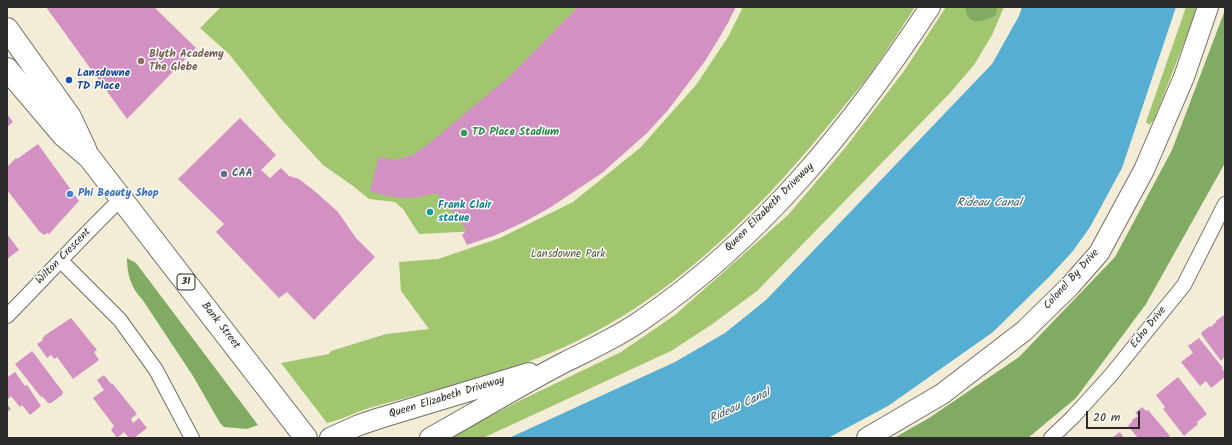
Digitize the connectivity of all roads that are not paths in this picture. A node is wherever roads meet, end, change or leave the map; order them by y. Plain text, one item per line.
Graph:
1 (930, 7) edge
2 (1208, 7) edge
3 (7, 29) edge
4 (7, 69) edge
5 (89, 157) junction
6 (122, 198) junction
7 (1225, 204) edge
8 (61, 261) junction
9 (7, 316) edge
10 (565, 362) junction
11 (192, 438) edge
12 (306, 438) edge
13 (330, 438) edge
14 (430, 438) edge
15 (867, 438) edge
16 (1051, 438) edge

1 - 10 main road, Queen Elizabeth Driveway
2 - 15 main road, Colonel By Drive
3 - 5 main road, Bank Street / 31
4 - 5 main road, Bank Street / 31
5 - 6 main road, Bank Street / 31
6 - 8 street, Wilton Crescent
6 - 12 main road, Bank Street / 31
7 - 16 street, Echo Drive
8 - 9 street, Wilton Crescent
8 - 11 street
10 - 13 main road, Queen Elizabeth Driveway
10 - 14 main road, Queen Elizabeth Driveway

